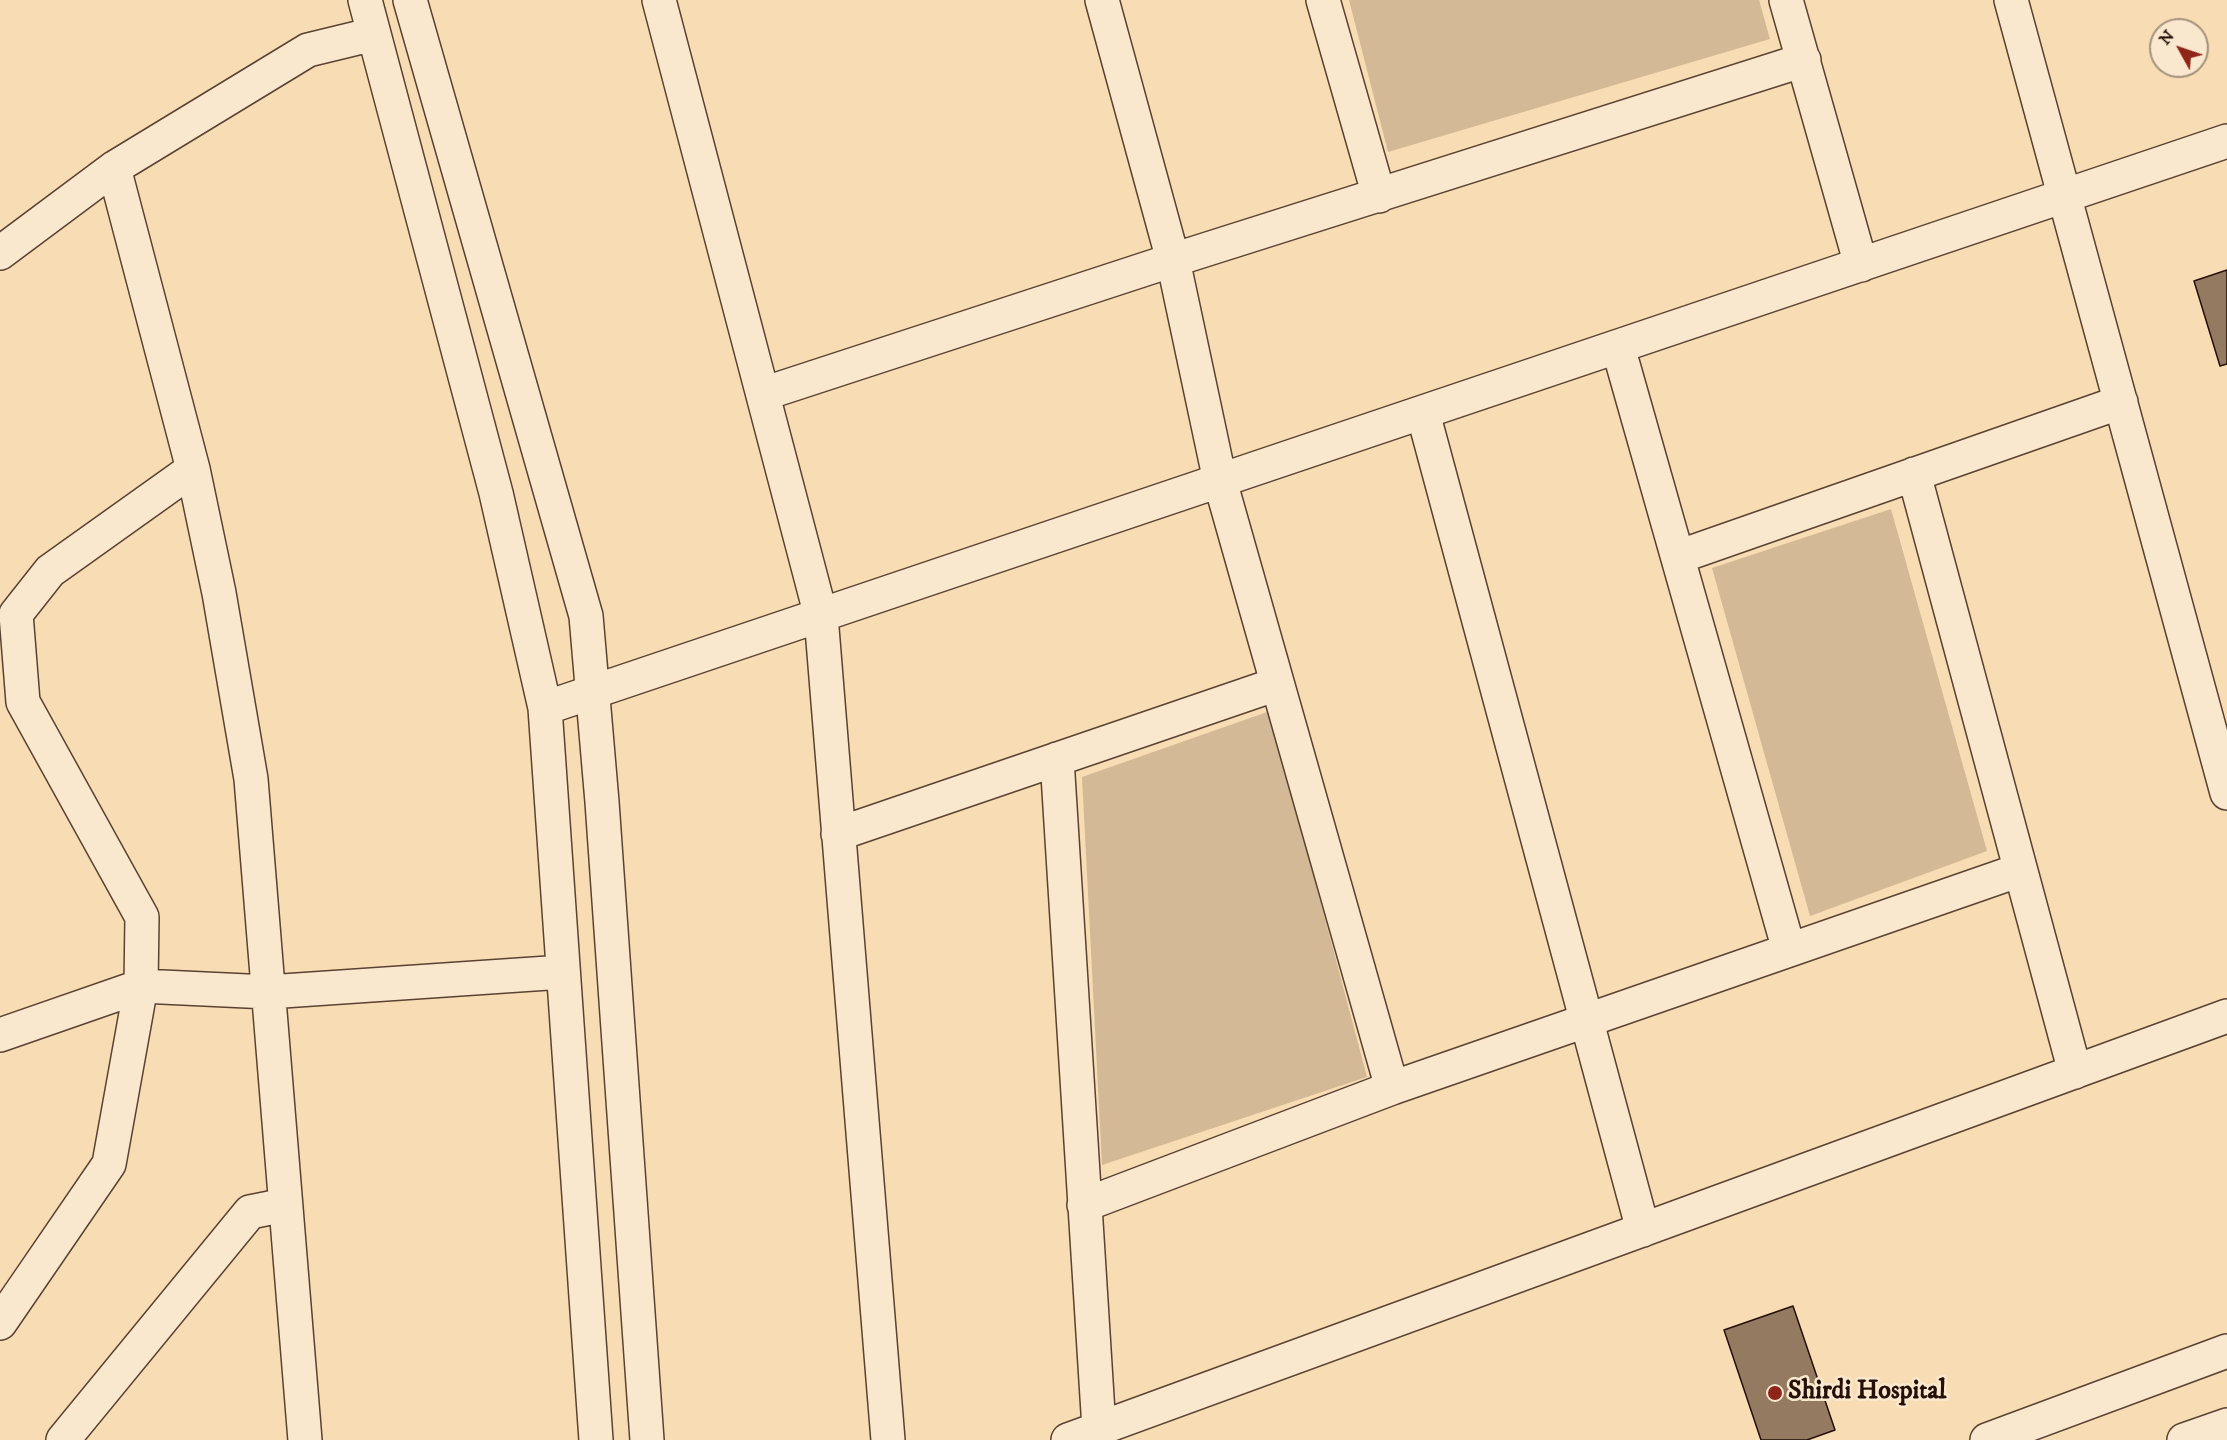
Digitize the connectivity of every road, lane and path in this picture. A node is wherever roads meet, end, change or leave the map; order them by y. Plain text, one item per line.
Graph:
1 (365, 0) edge
2 (410, 0) edge
3 (659, 0) edge
4 (1102, 0) edge
5 (1323, 0) edge
6 (1786, 0) edge
7 (2011, 0) edge
8 (374, 34) junction
9 (1804, 60) junction
10 (2227, 141) edge
11 (114, 168) junction
12 (1379, 196) junction
13 (2065, 197) junction
14 (0, 253) edge
15 (1173, 260) junction
16 (1861, 265) junction
17 (1618, 347) junction
18 (763, 394) junction
19 (2121, 402) junction
20 (1423, 413) junction
21 (193, 469) junction
22 (1914, 474) junction
23 (1220, 481) junction
24 (1678, 557) junction
25 (821, 615) junction
26 (1277, 684) junction
27 (592, 693) junction
28 (11, 707) edge
29 (545, 708) junction
30 (1056, 759) junction
31 (2227, 794) edge
32 (838, 834) junction
33 (2020, 870) junction
34 (1789, 950) junction
35 (563, 972) junction
36 (141, 986) junction
37 (268, 992) junction
38 (2227, 1016) edge
39 (1587, 1020) junction
40 (0, 1035) edge
41 (2075, 1072) junction
42 (1392, 1088) junction
43 (285, 1205) junction
44 (1084, 1205) junction
45 (1643, 1230) junction
46 (0, 1323) edge
47 (2227, 1352) edge
48 (2227, 1425) edge
49 (1099, 1429) junction
50 (63, 1440) edge
51 (305, 1440) edge
52 (596, 1440) edge
53 (647, 1440) edge
54 (888, 1440) edge
55 (1068, 1440) edge
56 (1987, 1440) edge
57 (2184, 1440) edge

1 - 8 street
2 - 27 street
3 - 18 street
4 - 15 street
5 - 12 street
6 - 9 street
7 - 13 street
8 - 11 street
8 - 29 street
9 - 12 street
9 - 16 street
10 - 13 street
11 - 14 street
11 - 21 street
12 - 15 street
13 - 16 street
13 - 19 street
15 - 18 street
15 - 23 street
16 - 17 street
17 - 20 street
17 - 24 street
18 - 25 street
19 - 22 street
19 - 31 street
20 - 23 street
20 - 39 street
21 - 28 street
21 - 37 street
22 - 24 street
22 - 33 street
23 - 25 street
23 - 26 street
24 - 34 street
25 - 27 street
25 - 32 street
26 - 30 street
26 - 42 street
27 - 29 street
27 - 53 street
28 - 36 street
29 - 35 street
30 - 32 street
30 - 44 street
32 - 54 street
33 - 34 street
33 - 41 street
34 - 39 street
35 - 37 street
35 - 52 street
36 - 37 street
36 - 40 street
36 - 46 street
37 - 43 street
38 - 41 street
39 - 42 street
39 - 45 street
41 - 45 street
42 - 44 street
43 - 50 street
43 - 51 street
44 - 49 street
45 - 49 street
47 - 56 street
48 - 57 street
49 - 55 street

